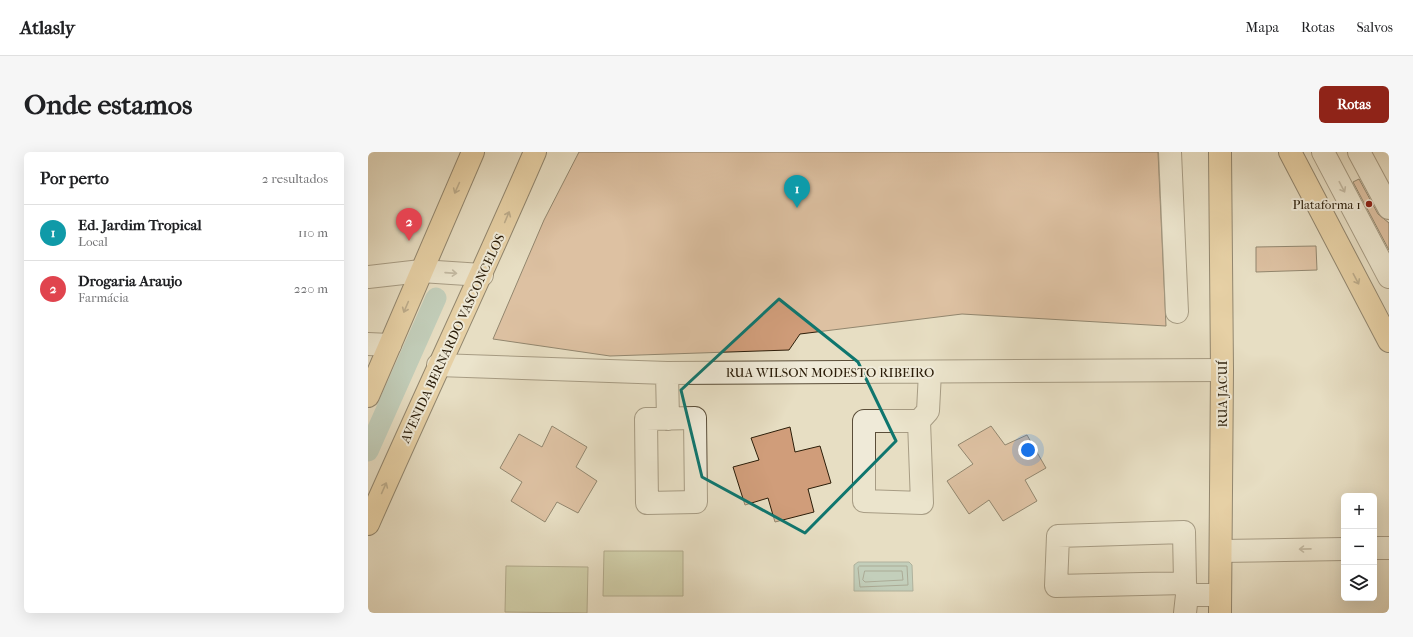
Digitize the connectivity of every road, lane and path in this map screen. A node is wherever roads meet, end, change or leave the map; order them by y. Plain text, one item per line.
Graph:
1 (473, 152) edge
2 (535, 152) edge
3 (1170, 152) edge
4 (1220, 152) edge
5 (1232, 152) edge
6 (1290, 152) edge
7 (1323, 152) edge
8 (1360, 152) edge
9 (1222, 175) junction
10 (1389, 208) edge
11 (421, 271) junction
12 (482, 275) junction
13 (368, 277) edge
14 (1389, 277) edge
15 (1177, 312) dead end
16 (1389, 341) edge
17 (368, 344) edge
18 (390, 345) junction
19 (438, 365) junction
20 (1222, 370) junction
21 (930, 372) junction
22 (667, 373) junction
23 (368, 396) edge
24 (668, 419) dead end
25 (919, 421) dead end
26 (368, 524) edge
27 (1377, 548) edge
28 (1389, 548) edge
29 (1341, 549) edge
30 (1221, 551) junction
31 (1186, 597) edge
32 (1220, 604) edge

1 -> 11 main road
12 -> 2 main road, AVENIDA BERNARDO VASCONCELOS
3 - 15 street
4 - 9 main road, RUA JACUÍ
5 - 9 main road, RUA JACUÍ
6 -> 16 main road
7 -> 14 street
8 - 10 street
9 - 20 main road, RUA JACUÍ
11 -> 12 street
11 - 13 street
11 -> 18 main road
12 - 19 main road, AVENIDA BERNARDO VASCONCELOS
17 - 18 street
18 - 23 main road
19 - 22 street, RUA WILSON MODESTO RIBEIRO
26 -> 19 main road, AVENIDA BERNARDO VASCONCELOS
20 - 21 street, RUA WILSON MODESTO RIBEIRO
20 - 30 main road, RUA JACUÍ
21 - 22 street, RUA WILSON MODESTO RIBEIRO
21 - 25 street
22 - 24 street
27 - 28 street
29 -> 30 street
30 - 32 main road, RUA JACUÍ
31 - 31 street
31 - 32 street

